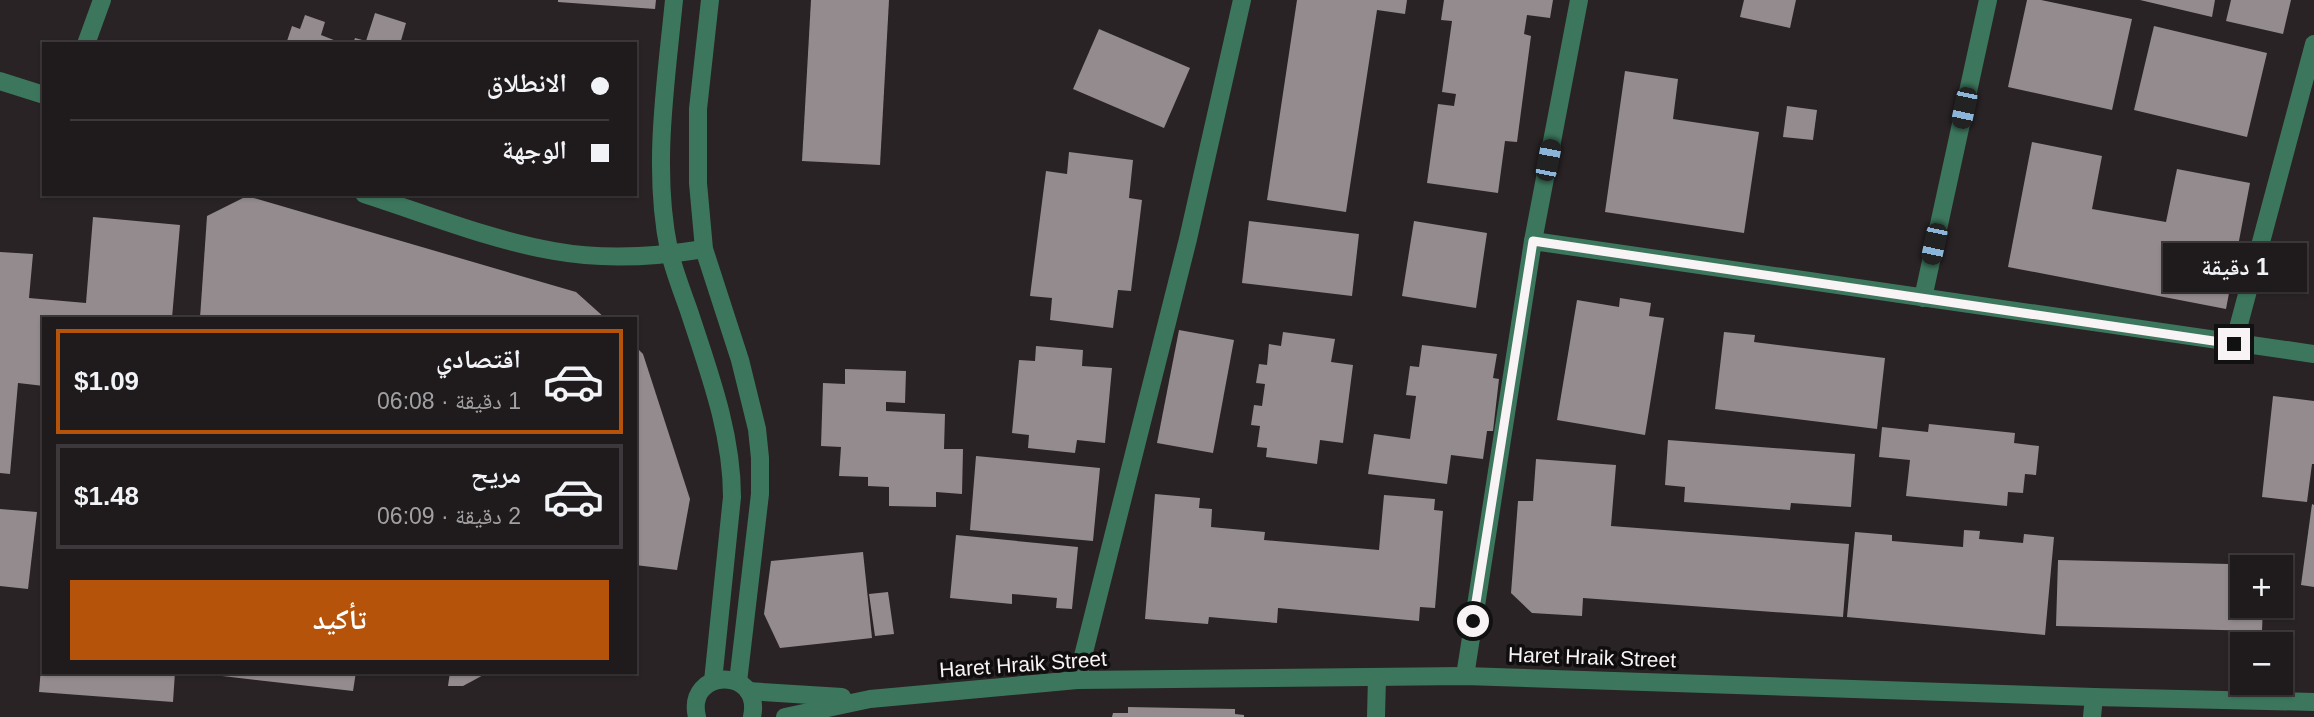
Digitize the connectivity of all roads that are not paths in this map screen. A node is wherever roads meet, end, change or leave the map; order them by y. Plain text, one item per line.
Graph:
1 (102, 0) edge
2 (674, 0) edge
3 (710, 0) edge
4 (1242, 0) edge
5 (1579, 0) edge
6 (1988, 0) edge
7 (87, 42) edge
8 (2314, 44) edge
9 (0, 82) edge
10 (42, 94) edge
11 (370, 196) edge
12 (1533, 241) junction
13 (704, 249) junction
14 (670, 254) junction
15 (1923, 298) junction
16 (2234, 344) junction
17 (2314, 354) edge
18 (1465, 676) junction
19 (1377, 677) junction
20 (1077, 680) junction
21 (713, 681) junction
22 (743, 686) junction
23 (2094, 697) junction
24 (870, 699) junction
25 (2314, 702) edge
26 (697, 717) edge
27 (752, 717) edge
28 (785, 717) edge
29 (1376, 717) edge
30 (2092, 717) edge

1 - 7 street
2 - 14 street
3 - 13 street
4 - 20 street
5 - 12 street
6 - 15 street
8 - 16 street
9 - 10 street
11 - 14 street
12 - 15 street
12 - 18 street
13 - 14 street
13 - 22 street
14 - 21 street
15 - 16 street
16 - 17 street
18 - 19 street, Haret Hraik Street
18 - 23 street, Haret Hraik Street
19 - 20 street, Haret Hraik Street
19 - 29 street
20 - 24 street, Haret Hraik Street
21 - 22 street, Haret Hraik Street
21 - 26 street
22 - 24 street, Haret Hraik Street
22 - 27 street
23 - 25 street, Haret Hraik Street
23 - 30 street
24 - 28 street, Haret Hraik Street

